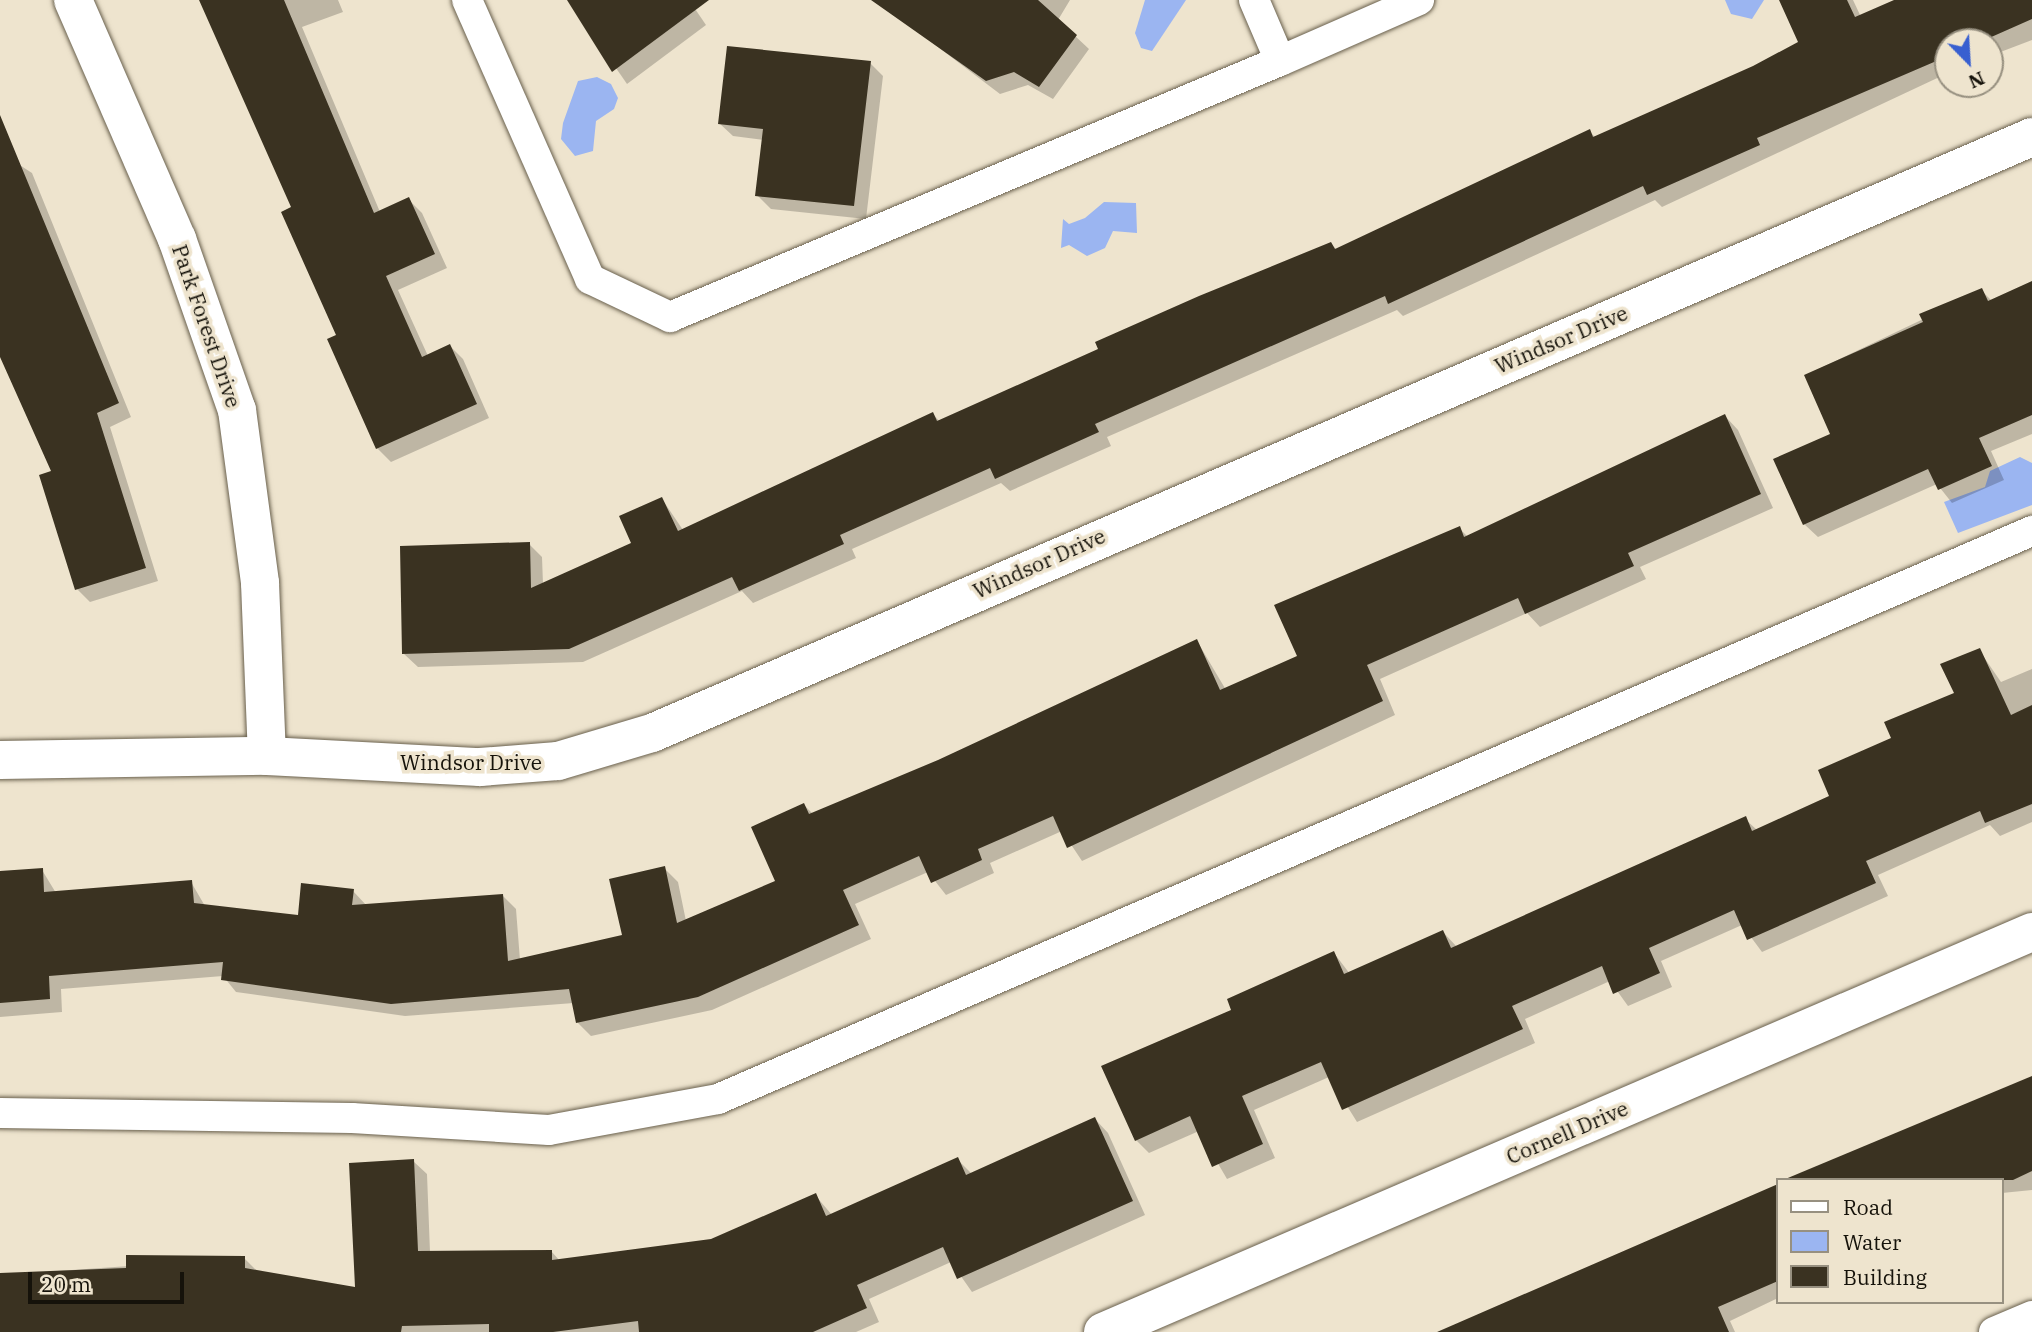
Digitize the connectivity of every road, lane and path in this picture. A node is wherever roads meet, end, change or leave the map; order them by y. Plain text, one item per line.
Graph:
1 (73, 0) edge
2 (467, 0) edge
3 (1254, 0) edge
4 (1419, 0) edge
5 (1280, 61) junction
6 (2032, 137) edge
7 (2032, 531) edge
8 (2, 754) edge
9 (267, 756) junction
10 (2032, 932) edge
11 (0, 1113) edge
12 (2032, 1316) edge
13 (1103, 1332) edge
14 (1994, 1332) edge

1 - 9 street, Park Forest Drive
2 - 5 lane
3 - 5 lane
4 - 5 lane
6 - 9 street, Windsor Drive
7 - 11 lane
8 - 9 street, Windsor Drive
10 - 13 street, Cornell Drive
12 - 14 lane

